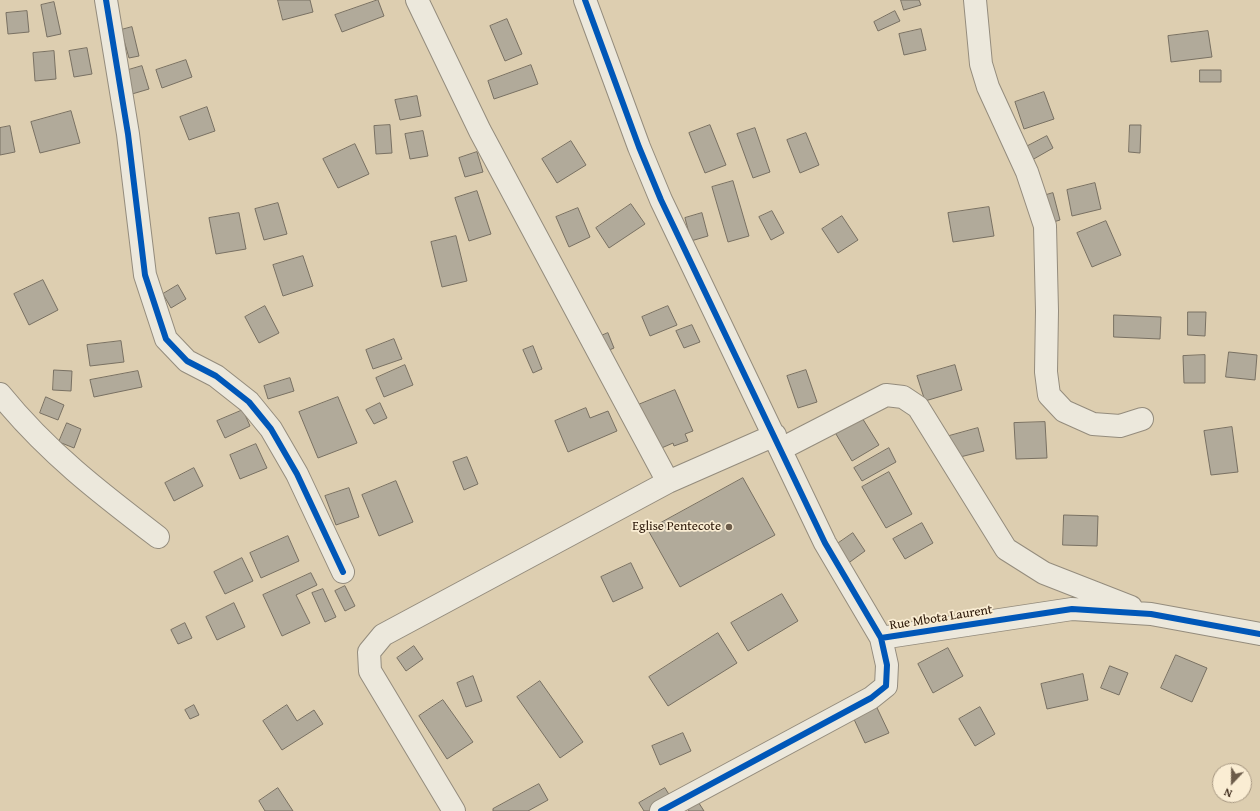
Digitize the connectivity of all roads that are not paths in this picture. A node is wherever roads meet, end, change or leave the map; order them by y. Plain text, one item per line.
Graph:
1 (106, 0) edge
2 (417, 0) edge
3 (585, 0) edge
4 (975, 0) edge
5 (0, 394) edge
6 (1142, 419) dead end
7 (778, 442) junction
8 (668, 482) junction
9 (158, 536) dead end
10 (343, 572) dead end
11 (1151, 614) junction
12 (1260, 634) edge
13 (880, 638) junction
14 (454, 811) edge
15 (661, 811) edge

1 - 10 street
2 - 8 street
3 - 7 street
4 - 6 street
5 - 9 street
7 - 8 street
7 - 11 street
7 - 13 street
8 - 14 street
11 - 12 street, Rue Mbota Laurent
11 - 13 street, Rue Mbota Laurent
13 - 15 street, Rue Mbota Laurent

